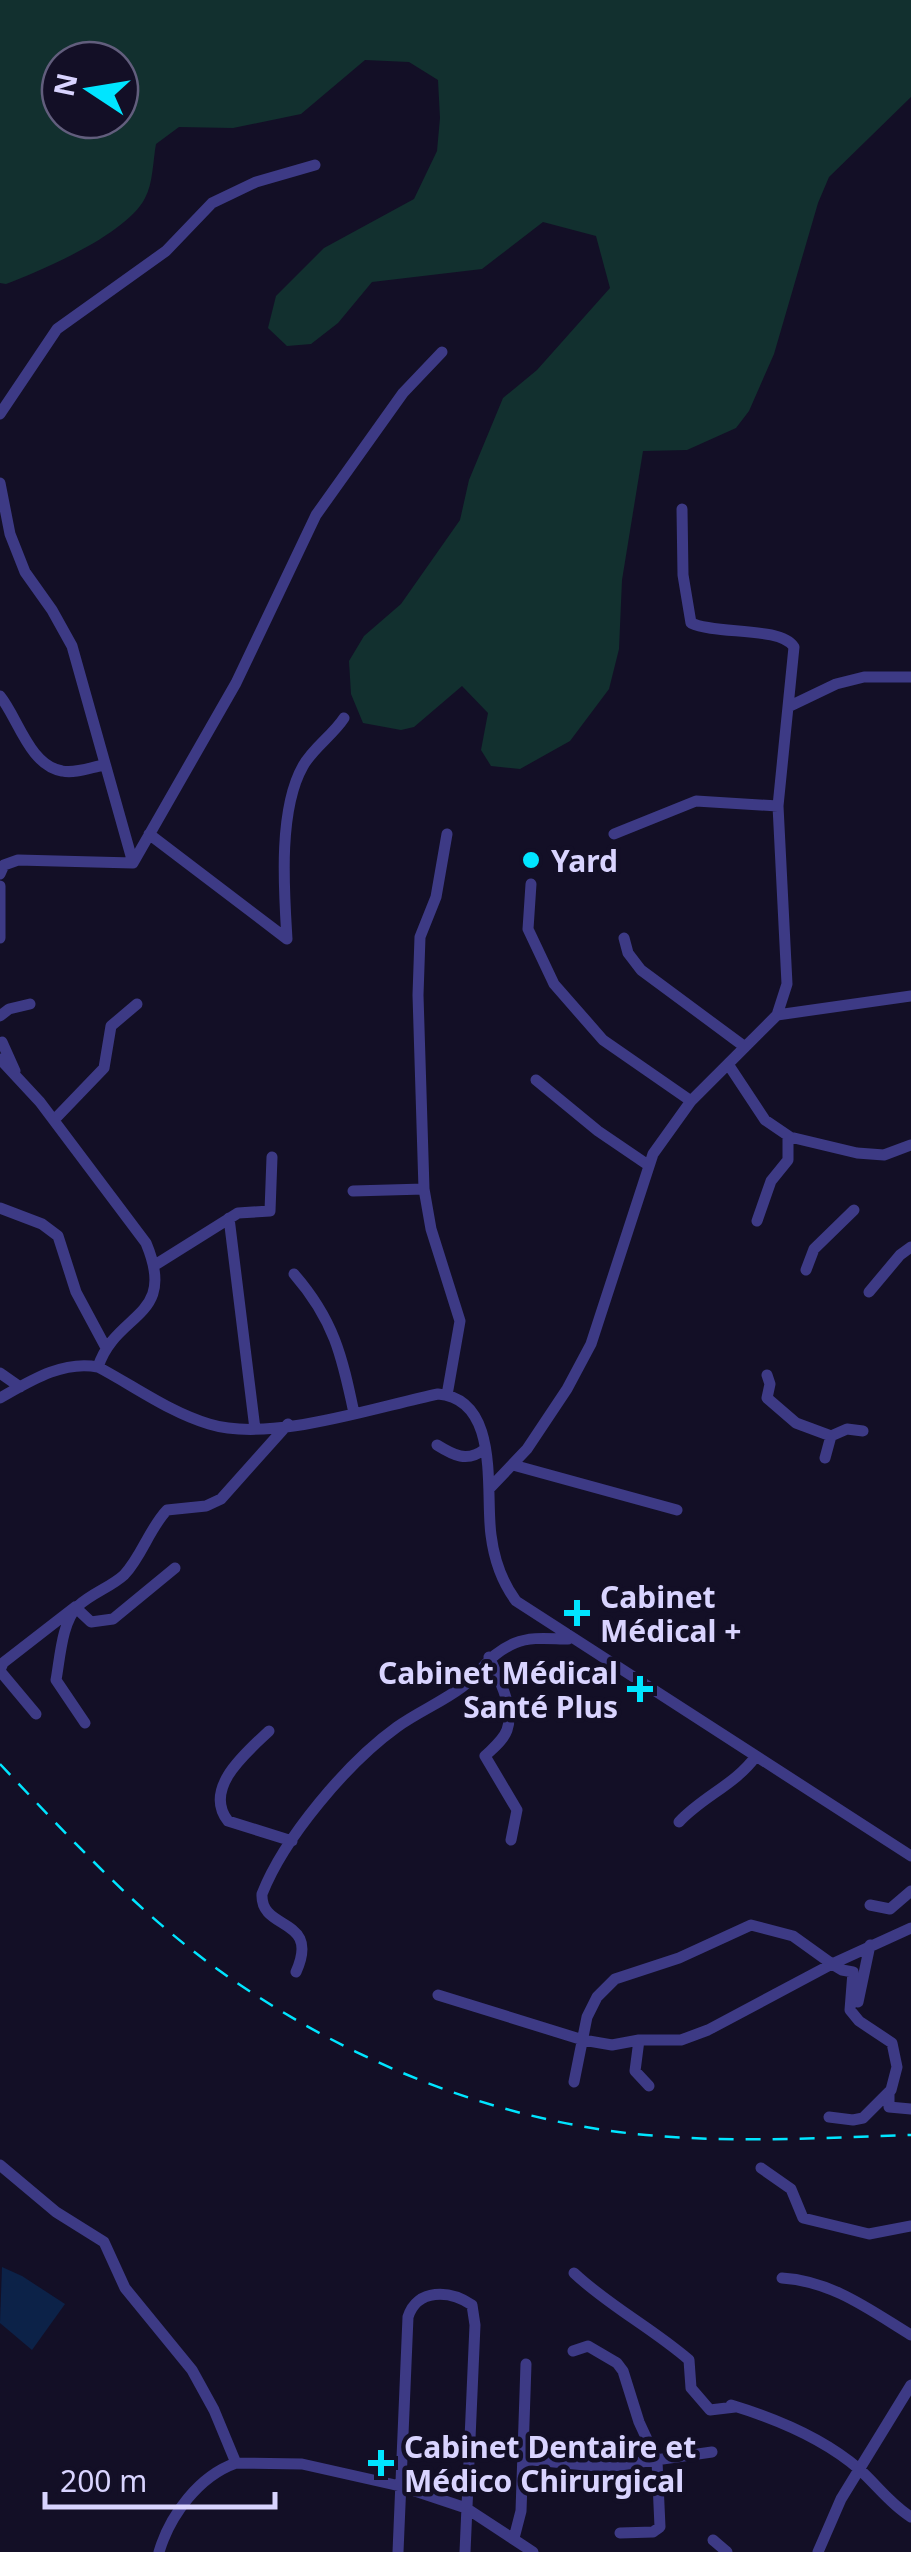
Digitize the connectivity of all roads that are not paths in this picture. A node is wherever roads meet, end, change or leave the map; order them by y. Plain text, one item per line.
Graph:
1 (315, 165) dead end
2 (442, 352) dead end
3 (0, 414) edge
4 (0, 483) edge
5 (682, 509) dead end
6 (911, 678) edge
7 (0, 696) edge
8 (788, 706) junction
9 (344, 718) dead end
10 (104, 765) junction
11 (778, 806) junction
12 (149, 834) junction
13 (447, 834) dead end
14 (614, 834) dead end
15 (133, 863) junction
16 (0, 874) edge
17 (530, 884) dead end
18 (0, 886) edge
19 (0, 936) edge
20 (624, 938) dead end
21 (911, 996) edge
22 (30, 1004) dead end
23 (137, 1004) dead end
24 (777, 1015) junction
25 (0, 1016) edge
26 (2, 1042) edge
27 (746, 1048) junction
28 (0, 1059) edge
29 (728, 1064) junction
30 (17, 1080) junction
31 (536, 1080) dead end
32 (691, 1101) junction
33 (54, 1120) junction
34 (788, 1136) junction
35 (911, 1145) edge
36 (272, 1157) dead end
37 (648, 1165) junction
38 (424, 1189) junction
39 (353, 1192) dead end
40 (0, 1208) edge
41 (854, 1210) dead end
42 (229, 1218) junction
43 (757, 1221) dead end
44 (911, 1248) edge
45 (155, 1265) junction
46 (806, 1270) dead end
47 (294, 1274) dead end
48 (869, 1292) dead end
49 (105, 1346) junction
50 (98, 1366) junction
51 (0, 1373) edge
52 (766, 1375) dead end
53 (20, 1387) junction
54 (447, 1395) junction
55 (0, 1398) edge
56 (354, 1413) junction
57 (288, 1424) junction
58 (255, 1429) junction
59 (863, 1430) dead end
60 (830, 1436) junction
61 (437, 1445) dead end
62 (484, 1450) junction
63 (825, 1458) dead end
64 (513, 1465) junction
65 (490, 1488) junction
66 (677, 1510) dead end
67 (175, 1568) dead end
68 (76, 1608) junction
69 (573, 1640) junction
70 (488, 1657) junction
71 (0, 1670) edge
72 (36, 1714) dead end
73 (85, 1723) dead end
74 (269, 1731) dead end
75 (756, 1756) junction
76 (679, 1822) dead end
77 (511, 1840) dead end
78 (292, 1841) junction
79 (911, 1856) edge
80 (911, 1892) edge
81 (870, 1904) dead end
82 (911, 1928) edge
83 (870, 1945) junction
84 (832, 1964) junction
85 (296, 1972) dead end
86 (438, 1994) dead end
87 (860, 2021) junction
88 (583, 2040) junction
89 (639, 2040) junction
90 (897, 2055) junction
91 (911, 2059) edge
92 (574, 2082) dead end
93 (648, 2086) dead end
94 (891, 2090) junction
95 (911, 2109) edge
96 (829, 2117) dead end
97 (0, 2165) edge
98 (761, 2168) dead end
99 (911, 2226) edge
100 (574, 2274) dead end
101 (782, 2278) dead end
102 (911, 2336) edge
103 (573, 2351) dead end
104 (526, 2364) dead end
105 (911, 2385) edge
106 (712, 2452) dead end
107 (523, 2459) junction
108 (657, 2461) junction
109 (236, 2463) junction
110 (859, 2469) junction
111 (400, 2486) junction
112 (466, 2508) junction
113 (911, 2517) edge
114 (620, 2533) dead end
115 (514, 2538) junction
116 (712, 2540) dead end
117 (160, 2552) edge
118 (398, 2552) edge
119 (464, 2552) edge
120 (533, 2552) edge
121 (727, 2552) edge
122 (818, 2552) edge

1 - 3 street
2 - 12 street
4 - 10 street
5 - 8 street
6 - 8 street
7 - 10 street
8 - 11 street
9 - 12 street
10 - 15 street
11 - 14 street
11 - 24 street
12 - 15 street
13 - 38 street
15 - 16 street
17 - 32 street
18 - 19 street
20 - 27 street
21 - 24 street
22 - 25 street
23 - 33 street
24 - 27 street
26 - 30 street
27 - 29 street
28 - 30 street
29 - 32 street
29 - 34 street
30 - 33 street
31 - 37 street
32 - 37 street
33 - 45 street
34 - 35 street
34 - 43 street
36 - 42 street
37 - 64 street
38 - 39 street
38 - 54 street
40 - 49 street
41 - 46 street
42 - 45 street
42 - 58 street
44 - 48 street
45 - 49 street
47 - 56 street
49 - 50 street
50 - 53 street
50 - 58 street
51 - 53 street
52 - 60 street
53 - 55 street
54 - 56 street
54 - 62 street
56 - 57 street
57 - 58 street
57 - 68 street
59 - 60 street
60 - 63 street
61 - 62 street
62 - 65 street
64 - 65 street
64 - 66 street
65 - 69 street
67 - 68 street
68 - 71 street
68 - 73 street
69 - 70 street
69 - 75 street
70 - 77 street
70 - 78 street
71 - 72 street
74 - 78 street
75 - 76 street
75 - 79 street
78 - 85 street
80 - 81 street
82 - 83 street
83 - 84 street
83 - 87 street
84 - 87 street
84 - 88 street
84 - 89 street
86 - 88 street
87 - 90 street
88 - 89 street
88 - 92 street
89 - 93 street
90 - 91 street
90 - 94 street
94 - 95 street
94 - 96 street
97 - 109 street
98 - 99 street
100 - 110 street
101 - 102 street
103 - 108 street
104 - 107 street
105 - 110 street
106 - 108 street
107 - 108 street
107 - 115 street
108 - 114 street
109 - 111 street
109 - 117 street
110 - 113 street
110 - 122 street
111 - 112 street
111 - 112 street
111 - 118 street
112 - 115 street
112 - 119 street
115 - 120 street
116 - 121 street

